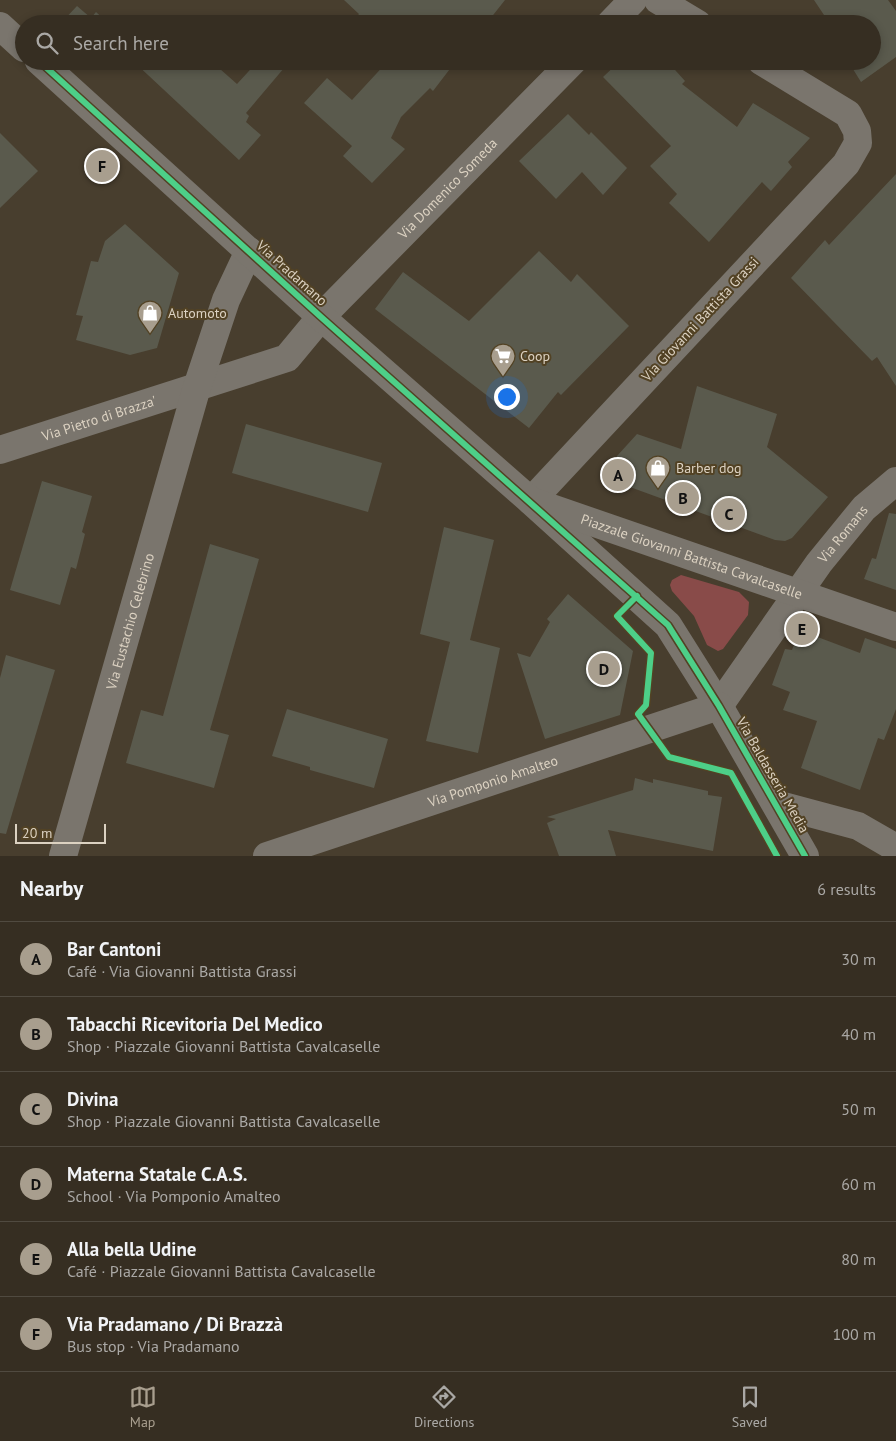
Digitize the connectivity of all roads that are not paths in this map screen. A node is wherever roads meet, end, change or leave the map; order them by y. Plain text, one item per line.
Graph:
1 (633, 0) edge
2 (658, 0) edge
3 (619, 15) edge
4 (683, 15) edge
5 (0, 26) edge
6 (15, 40) edge
7 (49, 70) edge
8 (564, 70) edge
9 (776, 70) edge
10 (249, 251) junction
11 (321, 317) junction
12 (197, 387) junction
13 (0, 450) edge
14 (896, 481) edge
15 (531, 501) junction
16 (797, 592) junction
17 (896, 627) edge
18 (719, 706) junction
19 (776, 804) junction
20 (896, 848) edge
21 (63, 856) edge
22 (267, 856) edge
23 (805, 856) edge

1 - 3 street
2 - 4 street
5 - 6 street
7 - 10 street, Via Pradamano
8 - 11 street, Via Domenico Someda
9 - 15 street, Via Giovanni Battista Grassi
10 - 11 street, Via Pradamano
10 - 12 street
11 - 12 street, Via Pietro di Brazza'
11 - 15 street, Via Pradamano
12 - 13 street, Via Pietro di Brazza'
12 - 21 street, Via Eustachio Celebrino
14 - 16 street, Via Romans
15 - 16 street, Piazzale Giovanni Battista Cavalcaselle
15 - 18 street, Piazzale Giovanni Battista Cavalcaselle
16 - 17 street
16 - 18 street, Piazzale Giovanni Battista Cavalcaselle
18 - 19 street, Via Baldasseria Media
18 - 22 street, Via Pomponio Amalteo
19 - 20 street
19 - 23 street, Via Baldasseria Media

